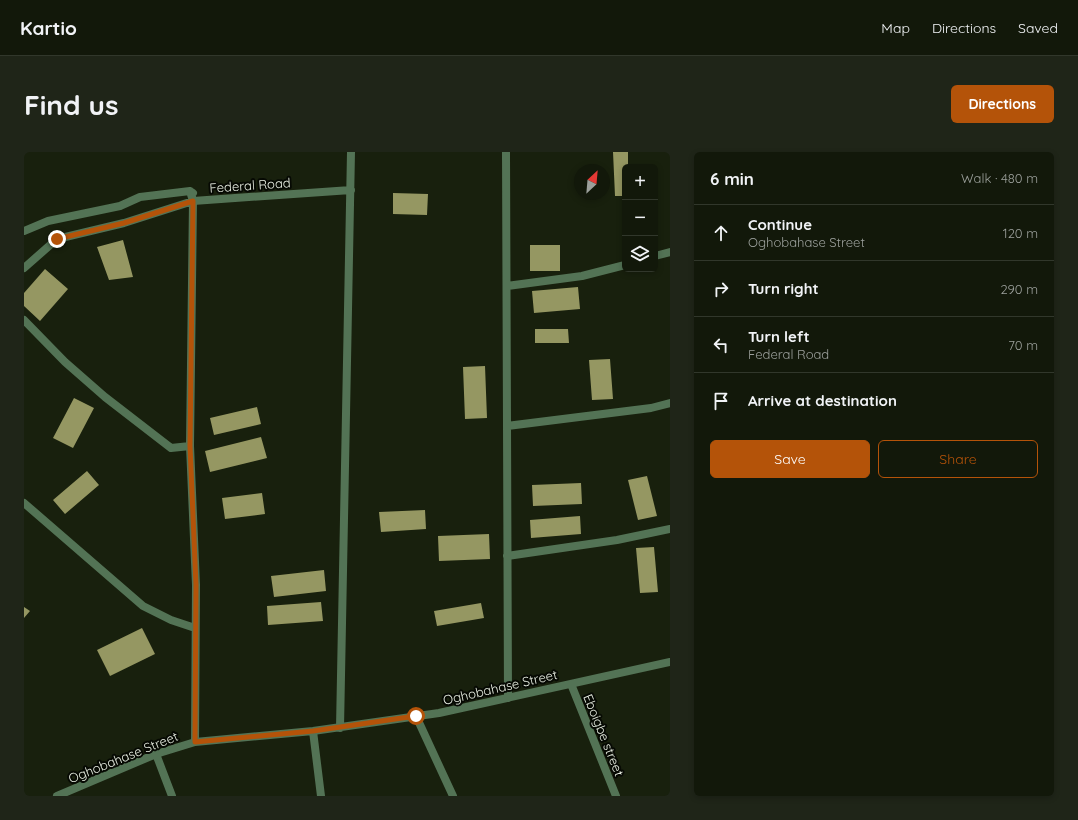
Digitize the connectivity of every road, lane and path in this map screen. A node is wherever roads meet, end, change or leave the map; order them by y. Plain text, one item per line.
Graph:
1 (350, 152) edge
2 (506, 152) edge
3 (351, 190) junction
4 (190, 191) junction
5 (206, 200) junction
6 (193, 201) junction
7 (24, 231) edge
8 (670, 252) edge
9 (658, 255) edge
10 (622, 266) edge
11 (24, 268) edge
12 (507, 286) junction
13 (24, 320) edge
14 (670, 403) edge
15 (507, 426) junction
16 (190, 446) junction
17 (24, 503) edge
18 (670, 529) edge
19 (507, 556) junction
20 (196, 628) junction
21 (670, 662) edge
22 (571, 684) junction
23 (508, 698) junction
24 (416, 716) junction
25 (340, 728) junction
26 (313, 731) junction
27 (195, 742) junction
28 (156, 754) junction
29 (57, 796) edge
30 (172, 796) edge
31 (321, 796) edge
32 (453, 796) edge
33 (616, 796) edge

1 - 3 street
2 - 12 street
3 - 5 street, Federal Road
3 - 25 street
4 - 5 street
4 - 6 street
4 - 7 street
5 - 6 street, Federal Road
6 - 11 street, Federal Road
6 - 16 street
8 - 9 street
10 - 12 street
12 - 15 street
13 - 16 street
14 - 15 street
15 - 19 street
16 - 20 street
17 - 20 street
18 - 19 street
19 - 23 street
20 - 27 street
21 - 22 street, Oghobahase Street
22 - 23 street, Oghobahase Street
22 - 33 street, Eboigbe street
23 - 24 street, Oghobahase Street
24 - 25 street, Oghobahase Street
24 - 32 street
25 - 26 street, Oghobahase Street
26 - 27 street, Oghobahase Street
26 - 31 street
27 - 28 street, Oghobahase Street
28 - 29 street, Oghobahase Street
28 - 30 street

